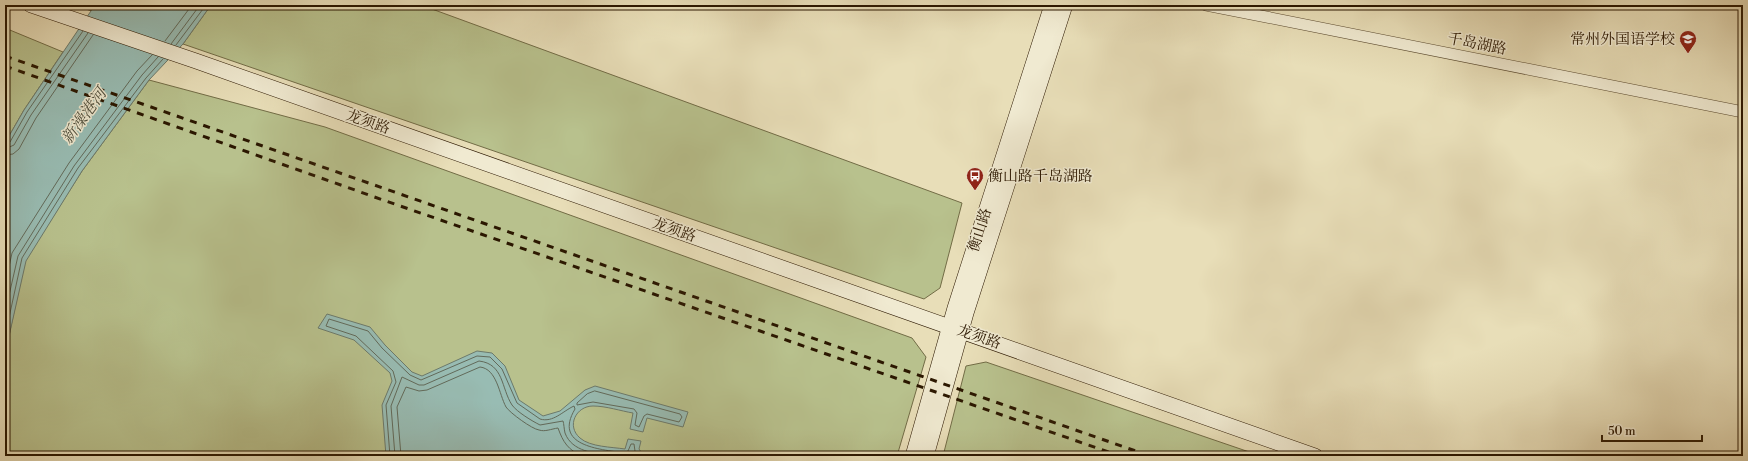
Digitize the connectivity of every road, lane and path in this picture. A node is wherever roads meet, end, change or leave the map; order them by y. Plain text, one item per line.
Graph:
1 (31, 5) edge
2 (1052, 5) edge
3 (1065, 5) edge
4 (1206, 5) edge
5 (1743, 112) edge
6 (955, 329) junction
7 (913, 456) edge
8 (926, 456) edge
9 (1315, 456) edge

1 - 6 street, 龙须路
2 - 6 street, 衡山路
3 - 6 street, 衡山路
4 - 5 street, 千岛湖路
6 - 7 street, 衡山路
6 - 8 street, 衡山路
6 - 9 street, 龙须路

